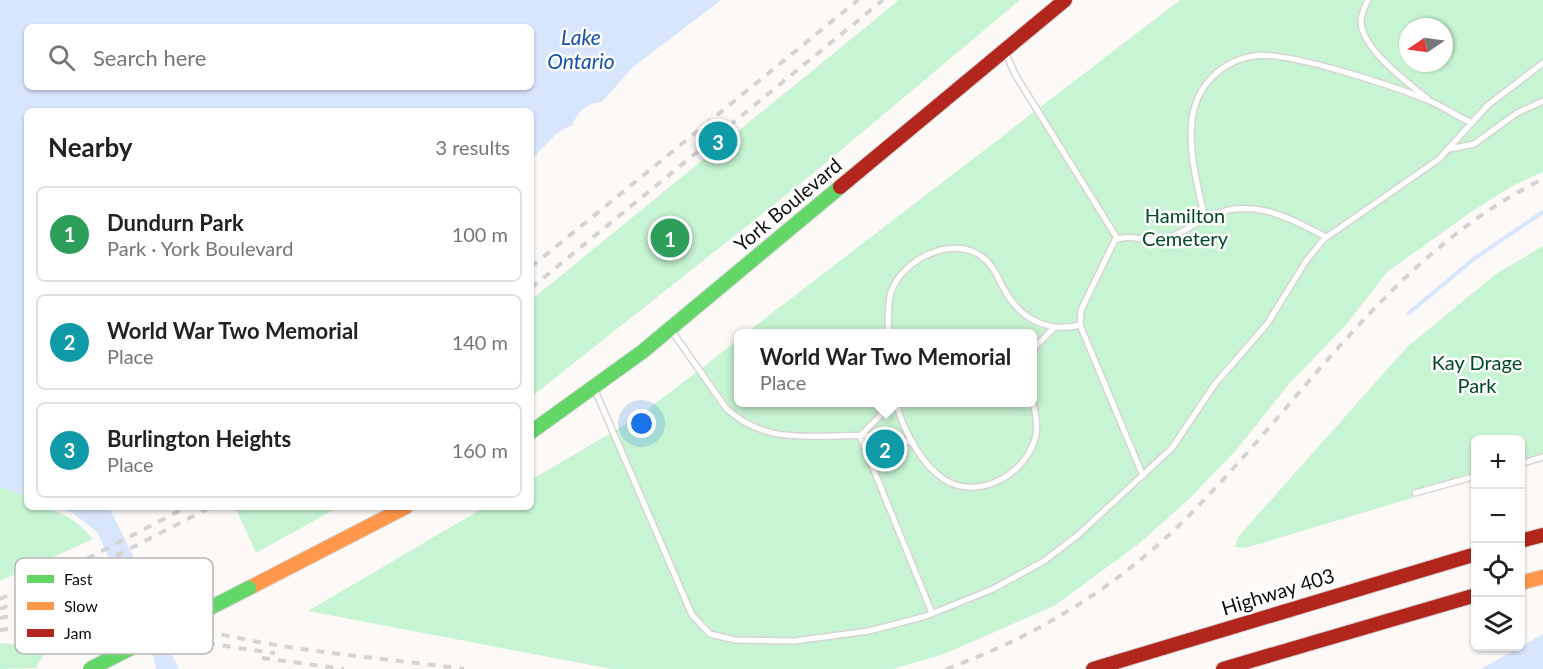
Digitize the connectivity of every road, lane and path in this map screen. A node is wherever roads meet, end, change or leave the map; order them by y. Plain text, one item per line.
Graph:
1 (1065, 0) edge
2 (1368, 0) edge
3 (1003, 49) junction
4 (1543, 63) edge
5 (1543, 101) edge
6 (1433, 103) junction
7 (1470, 122) junction
8 (1450, 149) junction
9 (1205, 219) junction
10 (1326, 237) junction
11 (1117, 238) junction
12 (1080, 325) junction
13 (1054, 328) junction
14 (888, 329) edge
15 (671, 330) junction
16 (1037, 345) edge
17 (594, 388) junction
18 (884, 407) edge
19 (898, 407) edge
20 (1034, 407) edge
21 (534, 430) edge
22 (860, 436) junction
23 (912, 443) junction
24 (1543, 458) edge
25 (1525, 463) edge
26 (1143, 476) junction
27 (1471, 477) edge
28 (1416, 493) dead end
29 (400, 510) edge
30 (1543, 535) edge
31 (1525, 540) edge
32 (1471, 556) edge
33 (1543, 577) edge
34 (1525, 582) edge
35 (1473, 597) edge
36 (213, 606) edge
37 (932, 613) junction
38 (119, 654) edge
39 (90, 669) edge
40 (1093, 669) edge
41 (1223, 669) edge

1 - 3 main road, York Boulevard
2 - 6 lane
3 - 11 lane
3 - 15 main road, York Boulevard
4 - 7 lane
5 - 8 lane
6 - 7 lane
6 - 9 lane
7 - 8 lane
8 - 10 lane
9 - 10 lane
9 - 11 lane
10 - 26 lane
11 - 12 lane
12 - 13 lane
12 - 26 lane
13 - 14 lane
13 - 16 lane
15 - 17 main road, York Boulevard
15 - 22 lane
17 - 21 main road, York Boulevard
17 - 37 lane
18 - 22 lane
19 - 23 lane
20 - 23 lane
22 - 23 lane
22 - 37 lane
24 - 25 lane
26 - 37 lane
27 - 28 lane
29 - 36 main road, bridge
30 - 31 main road
32 - 40 main road, Highway 403
33 - 34 main road
35 - 41 main road
38 - 39 main road, bridge

